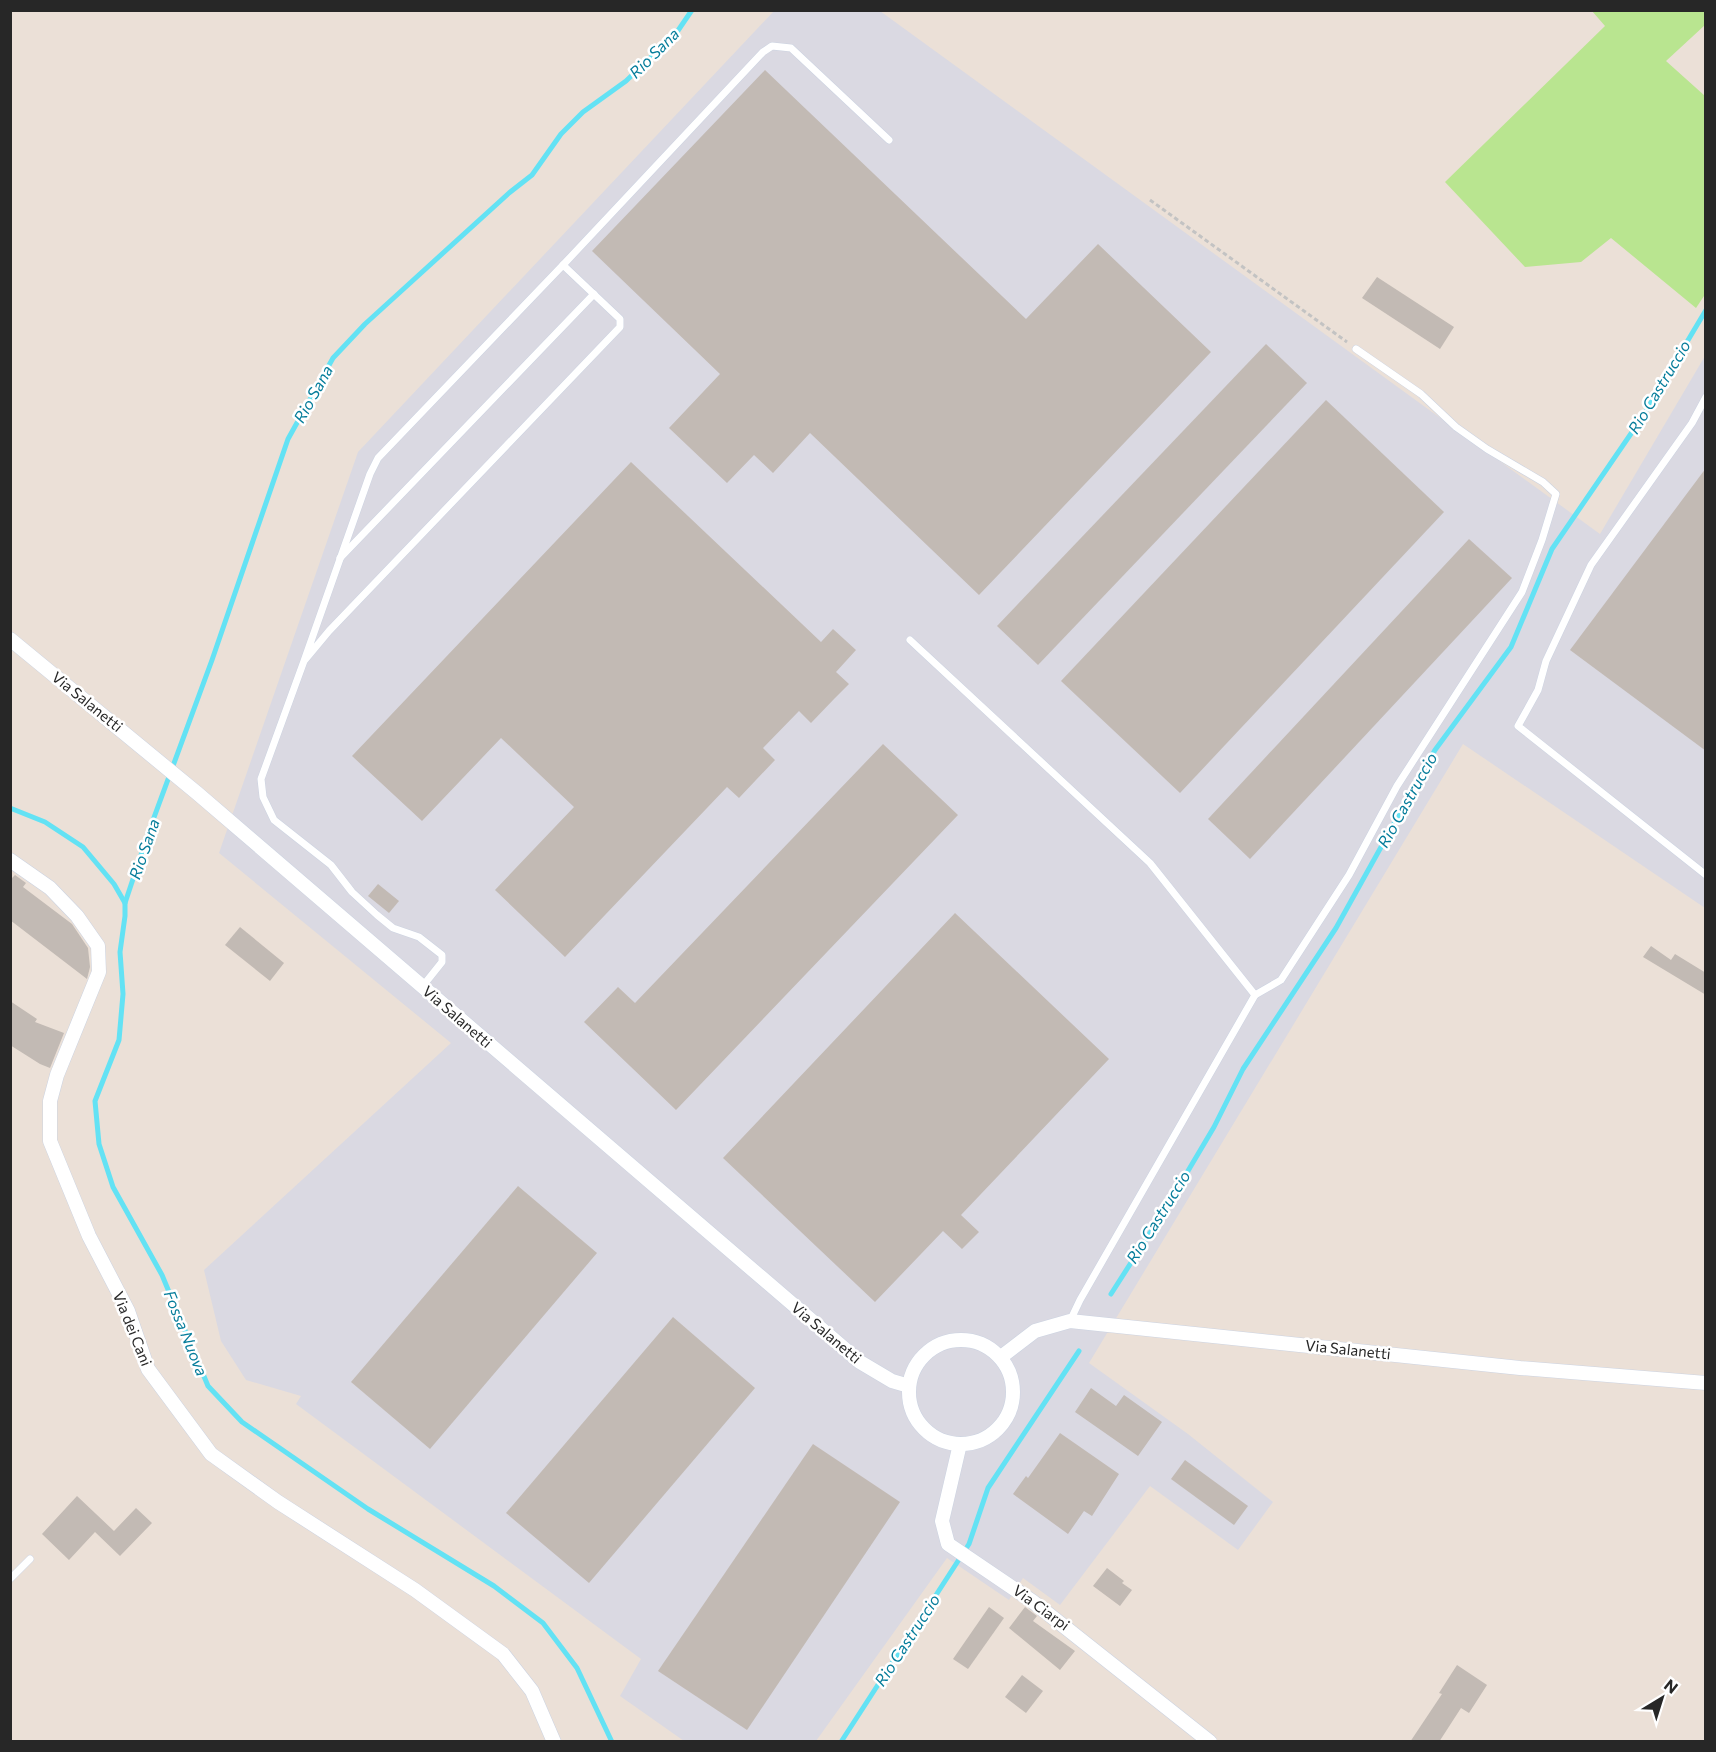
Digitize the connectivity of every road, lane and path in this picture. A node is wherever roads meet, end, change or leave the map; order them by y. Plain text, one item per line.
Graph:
1 (889, 140) dead end
2 (1150, 200) dead end
3 (563, 265) junction
4 (594, 294) junction
5 (1356, 349) joint
6 (1705, 398) edge
7 (338, 560) junction
8 (10, 639) edge
9 (910, 640) dead end
10 (304, 661) junction
11 (10, 860) edge
12 (1706, 875) edge
13 (422, 987) junction
14 (1255, 995) junction
15 (1070, 1320) junction
16 (1001, 1358) junction
17 (1706, 1383) edge
18 (909, 1386) junction
19 (960, 1444) junction
20 (30, 1559) dead end
21 (10, 1579) edge
22 (554, 1742) edge
23 (1210, 1742) edge

1 - 3 lane
2 - 5 path
3 - 4 lane
3 - 7 lane
4 - 7 lane
4 - 10 lane
5 - 14 lane
6 - 12 lane
7 - 10 lane
8 - 13 street, Via Salanetti
9 - 14 lane
10 - 13 lane
11 - 22 street, Via dei Cani
13 - 18 street, Via Salanetti
14 - 15 lane
15 - 16 street, Via Salanetti
15 - 17 street, Via Salanetti
16 - 18 street
16 - 19 street
18 - 19 street
19 - 23 street, Via Ciarpi
20 - 21 lane

